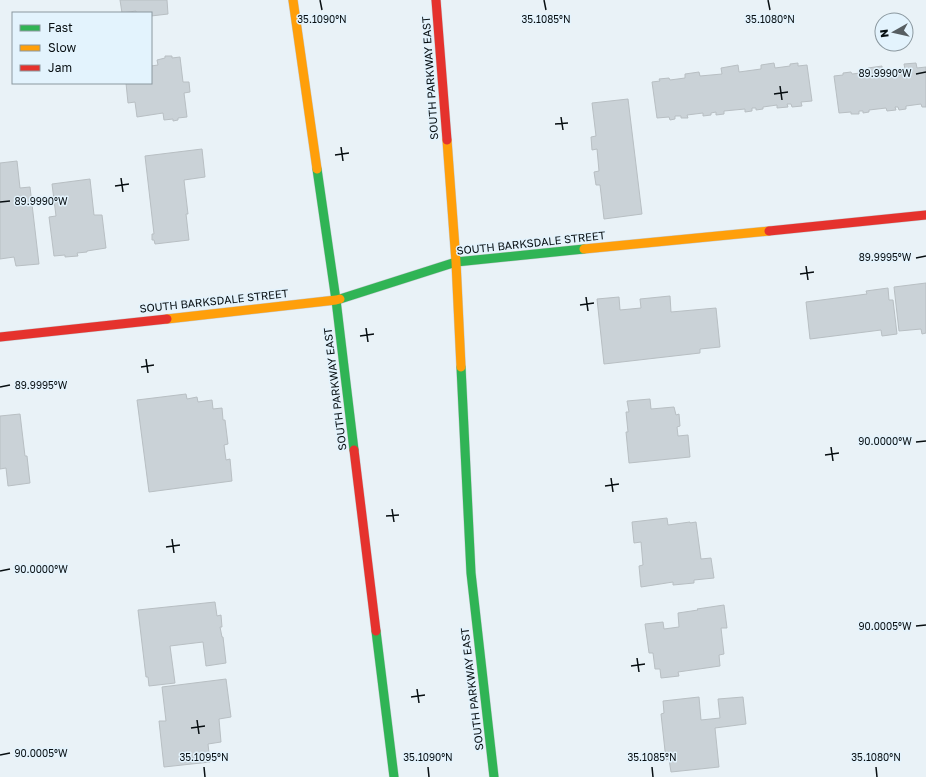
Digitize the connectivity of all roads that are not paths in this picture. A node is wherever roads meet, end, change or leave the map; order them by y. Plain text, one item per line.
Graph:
1 (293, 0) edge
2 (436, 0) edge
3 (926, 215) edge
4 (456, 262) junction
5 (336, 300) junction
6 (0, 337) edge
7 (394, 777) edge
8 (494, 777) edge

1 - 5 main road, SOUTH PARKWAY EAST
2 - 4 main road, SOUTH PARKWAY EAST
3 - 4 main road, SOUTH BARKSDALE STREET
4 - 5 main road, SOUTH BARKSDALE STREET
4 - 8 main road, SOUTH PARKWAY EAST
5 - 6 main road, SOUTH BARKSDALE STREET
5 - 7 main road, SOUTH PARKWAY EAST

